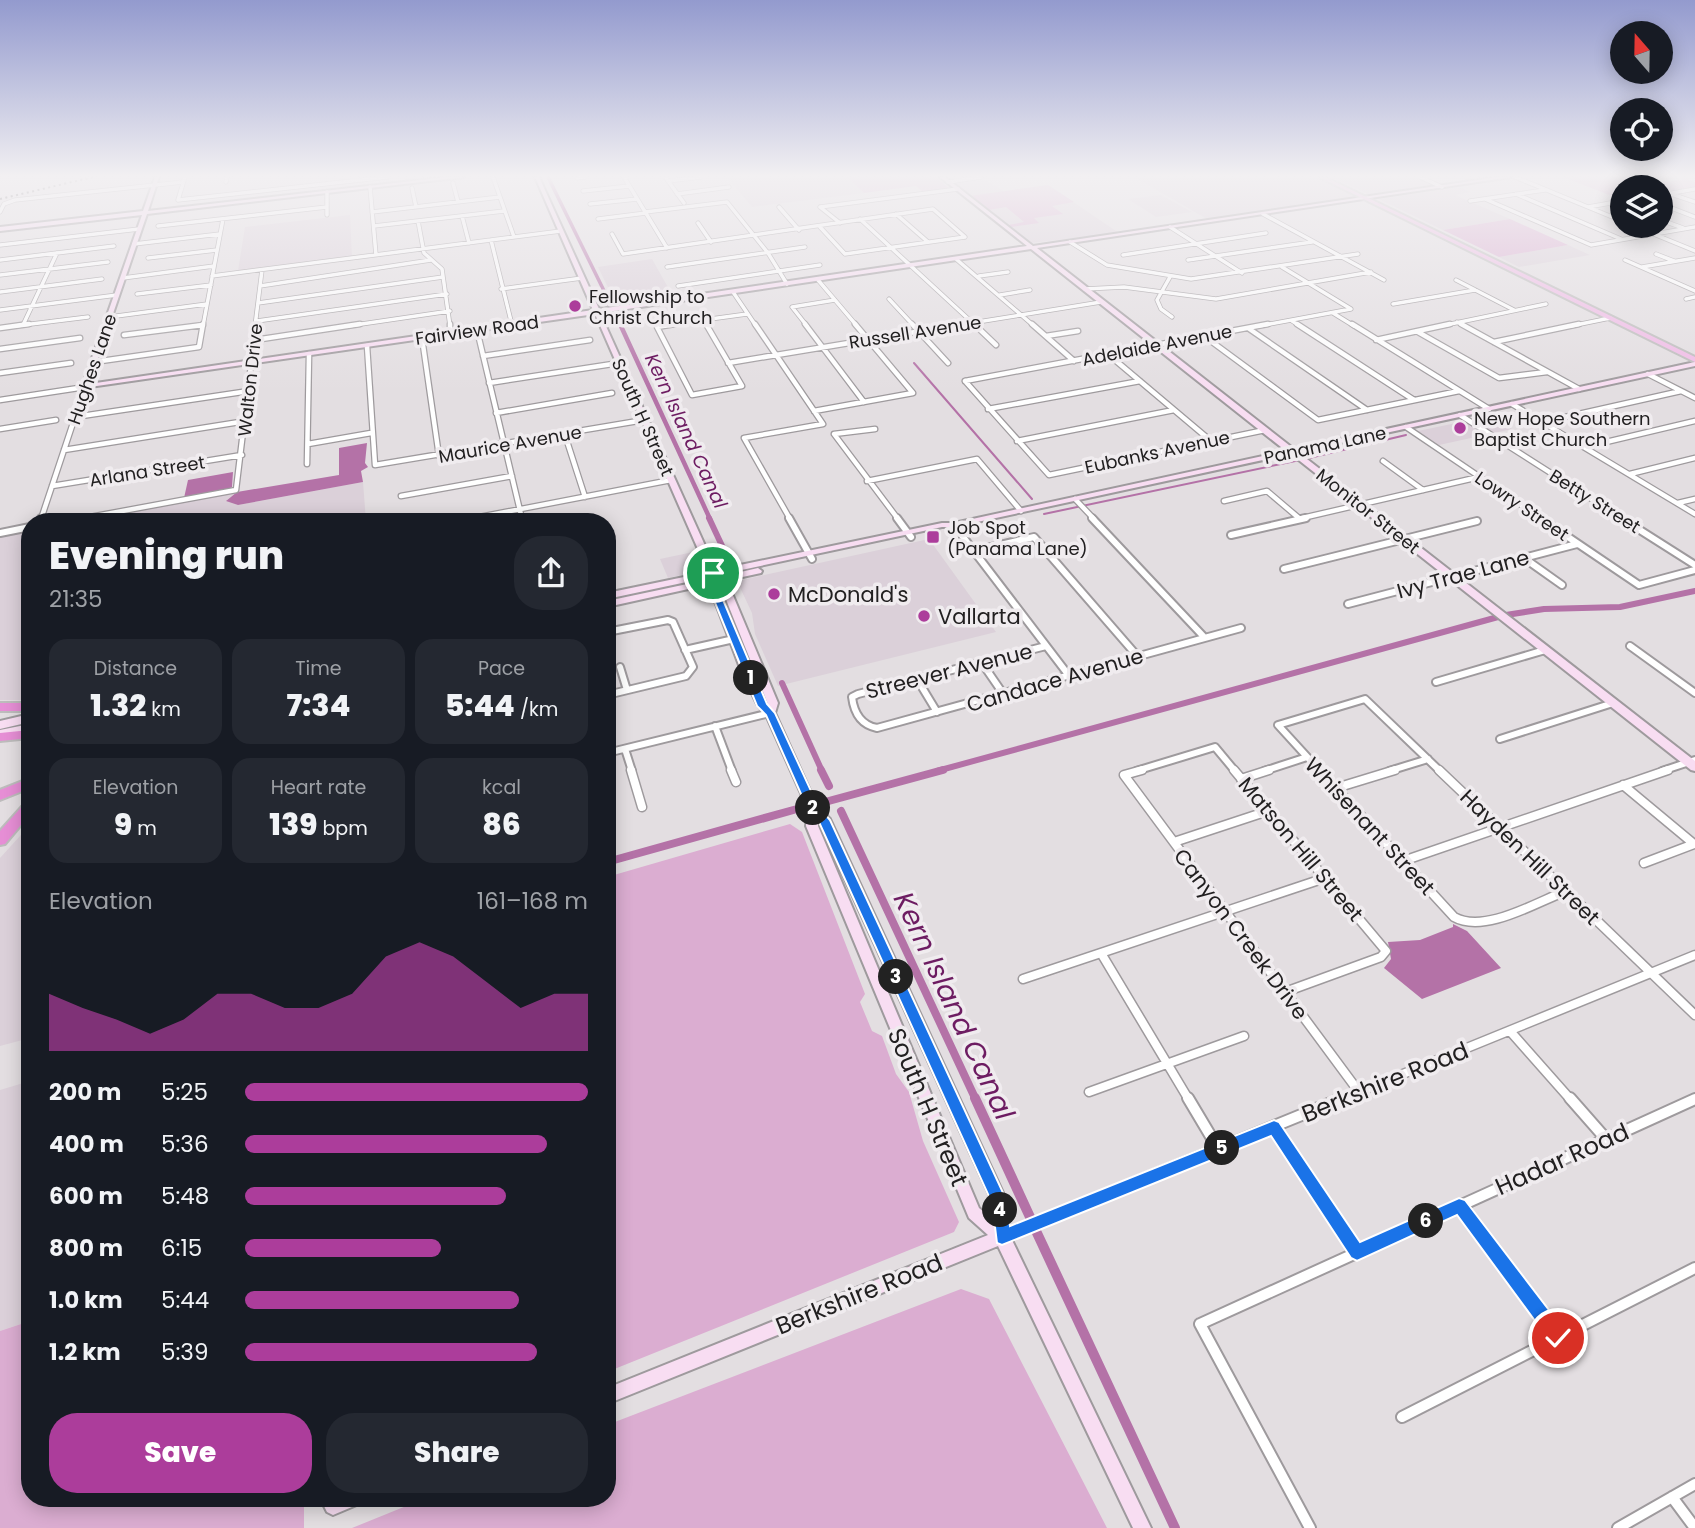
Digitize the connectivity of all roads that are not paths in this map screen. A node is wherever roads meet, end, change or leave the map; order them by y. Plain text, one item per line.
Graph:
1 (95, 248) edge
2 (133, 248) edge
3 (376, 248) edge
4 (428, 248) edge
5 (493, 248) edge
6 (569, 248) edge
7 (620, 248) edge
8 (665, 248) edge
9 (764, 248) edge
10 (797, 248) edge
11 (840, 248) edge
12 (887, 248) edge
13 (889, 248) edge
14 (1030, 248) edge
15 (1032, 248) edge
16 (1080, 248) edge
17 (1163, 248) edge
18 (1202, 248) edge
19 (1273, 248) edge
20 (1326, 248) edge
21 (1467, 248) edge
22 (1470, 248) edge
23 (423, 249) junction
24 (217, 250) joint
25 (57, 253) junction
26 (768, 253) junction
27 (1358, 254) dead end
28 (1656, 254) dead end
29 (376, 255) junction
30 (1123, 255) dead end
31 (1216, 257) junction
32 (1342, 257) junction
33 (148, 258) dead end
34 (1695, 258) edge
35 (956, 259) junction
36 (0, 260) edge
37 (431, 260) junction
38 (1188, 260) dead end
39 (1625, 260) dead end
40 (108, 262) dead end
41 (1675, 262) junction
42 (820, 265) dead end
43 (1504, 265) junction
44 (911, 266) junction
45 (214, 267) junction
46 (667, 267) dead end
47 (1282, 267) junction
48 (1642, 268) junction
49 (49, 269) junction
50 (262, 270) junction
51 (777, 272) junction
52 (1008, 272) dead end
53 (1371, 272) junction
54 (1242, 273) junction
55 (0, 275) edge
56 (212, 276) junction
57 (979, 276) junction
58 (1170, 276) junction
59 (443, 277) junction
60 (123, 278) junction
61 (582, 278) junction
62 (102, 279) dead end
63 (818, 279) junction
64 (1384, 280) dead end
65 (1456, 280) dead end
66 (553, 282) junction
67 (1309, 283) junction
68 (1695, 283) edge
69 (787, 284) junction
70 (211, 285) junction
71 (1683, 285) junction
72 (260, 286) junction
73 (678, 286) dead end
74 (41, 287) junction
75 (555, 288) dead end
76 (501, 289) junction
77 (1085, 289) junction
78 (1030, 290) dead end
79 (1475, 290) junction
80 (1695, 291) edge
81 (0, 292) edge
82 (733, 292) junction
83 (1160, 293) junction
84 (137, 294) dead end
85 (447, 294) junction
86 (1243, 294) junction
87 (117, 295) junction
88 (1000, 295) junction
89 (1695, 297) edge
90 (889, 299) dead end
91 (1201, 299) junction
92 (1686, 299) dead end
93 (835, 300) junction
94 (1254, 301) dead end
95 (1101, 302) junction
96 (258, 303) junction
97 (207, 304) junction
98 (1393, 304) dead end
99 (1546, 304) dead end
100 (32, 306) junction
101 (1210, 309) dead end
102 (0, 310) edge
103 (1515, 310) junction
104 (450, 311) junction
105 (596, 312) junction
106 (1334, 313) junction
107 (747, 314) junction
108 (1022, 315) junction
109 (88, 317) dead end
110 (109, 317) junction
111 (1172, 317) dead end
112 (1610, 318) junction
113 (703, 320) junction
114 (257, 321) junction
115 (1291, 321) junction
116 (1456, 321) junction
117 (973, 323) junction
118 (203, 325) junction
119 (512, 325) junction
120 (23, 326) junction
121 (0, 328) edge
122 (1248, 328) junction
123 (477, 330) junction
124 (1078, 331) dead end
125 (919, 332) junction
126 (1418, 332) junction
127 (450, 334) junction
128 (124, 335) dead end
129 (1046, 336) junction
130 (1204, 336) junction
131 (80, 338) dead end
132 (422, 338) junction
133 (255, 340) junction
134 (590, 340) dead end
135 (868, 340) junction
136 (1375, 340) junction
137 (1494, 342) junction
138 (996, 345) dead end
139 (367, 346) junction
140 (1158, 346) junction
141 (823, 347) junction
142 (0, 349) edge
143 (309, 354) junction
144 (776, 355) junction
145 (1108, 355) junction
146 (483, 356) junction
147 (1695, 359) edge
148 (1074, 361) junction
149 (94, 362) junction
150 (71, 363) dead end
151 (619, 363) junction
152 (728, 363) junction
153 (948, 363) dead end
154 (252, 364) junction
155 (1547, 372) junction
156 (0, 373) edge
157 (1648, 374) junction
158 (1140, 381) junction
159 (489, 383) junction
160 (85, 387) junction
161 (1579, 389) junction
162 (249, 391) junction
163 (1459, 391) junction
164 (1681, 391) junction
165 (612, 393) dead end
166 (1695, 398) edge
167 (0, 400) edge
168 (1413, 400) junction
169 (864, 402) junction
170 (1512, 404) junction
171 (988, 409) junction
172 (1489, 409) junction
173 (1174, 410) junction
174 (1367, 410) junction
175 (814, 411) junction
176 (496, 413) junction
177 (1460, 415) junction
178 (75, 418) junction
179 (644, 420) junction
180 (56, 421) dead end
181 (246, 421) junction
182 (1695, 421) edge
183 (1542, 422) junction
184 (1406, 427) junction
185 (0, 429) edge
186 (875, 429) dead end
187 (1265, 430) junction
188 (371, 433) junction
189 (565, 435) junction
190 (1017, 441) junction
191 (1211, 441) junction
192 (307, 444) junction
193 (504, 446) junction
194 (1584, 447) junction
195 (64, 450) junction
196 (1292, 452) junction
197 (242, 455) junction
198 (439, 456) junction
199 (1695, 458) edge
200 (1383, 461) dead end
201 (307, 464) dead end
202 (1630, 474) junction
203 (512, 476) junction
204 (1479, 477) junction
205 (671, 480) junction
206 (867, 481) junction
207 (52, 486) junction
208 (1423, 490) junction
209 (401, 496) dead end
210 (585, 497) junction
211 (1075, 499) junction
212 (1695, 499) edge
213 (1224, 501) dead end
214 (1678, 503) junction
215 (1360, 505) junction
216 (520, 509) junction
217 (1021, 510) junction
218 (43, 513) edge
219 (112, 513) edge
220 (500, 513) edge
221 (521, 513) edge
222 (1695, 514) edge
223 (1300, 519) junction
224 (1477, 521) dead end
225 (954, 525) junction
226 (21, 529) edge
227 (0, 533) edge
228 (910, 535) junction
229 (1231, 535) dead end
230 (1404, 539) junction
231 (1577, 544) junction
232 (974, 551) junction
233 (811, 556) junction
234 (1524, 558) junction
235 (1695, 567) edge
236 (1284, 569) dead end
237 (715, 577) junction
238 (1452, 577) junction
239 (1562, 585) dead end
240 (616, 594) edge
241 (616, 602) edge
242 (1348, 604) dead end
243 (1241, 628) dead end
244 (616, 630) edge
245 (739, 637) junction
246 (1204, 637) junction
247 (1046, 646) junction
248 (1630, 646) dead end
249 (685, 650) junction
250 (1545, 650) junction
251 (1139, 657) junction
252 (982, 663) junction
253 (620, 667) dead end
254 (1070, 677) junction
255 (917, 679) junction
256 (1436, 682) dead end
257 (1693, 689) edge
258 (627, 690) junction
259 (616, 693) edge
260 (1004, 695) junction
261 (1613, 703) junction
262 (0, 707) edge
263 (21, 707) edge
264 (937, 712) junction
265 (770, 713) junction
266 (21, 720) edge
267 (0, 724) edge
268 (1278, 724) joint
269 (715, 726) junction
270 (868, 728) joint
271 (21, 730) edge
272 (21, 735) edge
273 (0, 736) edge
274 (1500, 739) dead end
275 (1215, 747) joint
276 (625, 749) junction
277 (616, 751) edge
278 (1307, 757) junction
279 (1428, 759) junction
280 (1693, 763) edge
281 (1241, 779) junction
282 (736, 782) dead end
283 (1623, 785) junction
284 (21, 787) edge
285 (1336, 788) junction
286 (0, 795) edge
287 (642, 807) dead end
288 (813, 809) junction
289 (1268, 811) junction
290 (21, 816) edge
291 (1500, 827) junction
292 (0, 840) edge
293 (1174, 842) junction
294 (1694, 844) edge
295 (1403, 861) junction
296 (1644, 863) dead end
297 (1325, 878) junction
298 (1566, 891) junction
299 (1225, 912) junction
300 (1101, 953) junction
301 (1695, 955) edge
302 (1651, 973) junction
303 (1023, 979) dead end
304 (1284, 992) junction
305 (909, 1004) junction
306 (888, 1012) junction
307 (1695, 1015) edge
308 (1510, 1031) junction
309 (1244, 1036) dead end
310 (1167, 1064) junction
311 (1089, 1092) dead end
312 (1359, 1093) junction
313 (1695, 1099) edge
314 (1274, 1127) junction
315 (1606, 1139) junction
316 (1219, 1150) junction
317 (1459, 1206) junction
318 (1002, 1237) junction
319 (1357, 1252) junction
320 (1695, 1268) edge
321 (1558, 1338) junction
322 (616, 1392) edge
323 (1402, 1417) dead end
324 (1695, 1484) edge
325 (1672, 1497) junction
326 (1142, 1528) edge
327 (1310, 1528) edge
328 (1618, 1528) edge
329 (1695, 1528) edge

1 - 25 street
2 - 60 street, Hughes Lane
3 - 29 street
4 - 23 street
5 - 76 street
6 - 61 street, South H Street
7 - 8 street
9 - 26 street
10 - 26 street
11 - 12 street
13 - 44 street
14 - 35 street, Fairview Road
15 - 77 street, Monitor Street
16 - 58 street
17 - 30 street
18 - 31 street
19 - 31 street
20 - 32 street
21 - 43 main road
22 - 43 main road
23 - 29 street
23 - 37 street
24 - 33 street
24 - 45 street
25 - 36 street
25 - 49 street
26 - 46 street
26 - 51 street
27 - 32 street
28 - 41 street
29 - 50 street
31 - 38 street
31 - 54 street
32 - 47 street
32 - 53 street
34 - 41 street
35 - 44 street, Fairview Road
35 - 57 street
37 - 59 street
37 - 72 street
39 - 48 street
40 - 49 street
41 - 48 street
42 - 51 street
43 - 112 main road
43 - 147 main road
44 - 63 street, Fairview Road
44 - 117 street
45 - 56 street
45 - 60 street
47 - 54 street
47 - 67 street
48 - 71 street
49 - 55 street
49 - 74 street
50 - 56 street
50 - 72 street, Walton Drive
51 - 69 street
51 - 73 street
52 - 57 street
53 - 64 street
53 - 67 street
54 - 58 street
56 - 70 street
57 - 88 street
58 - 83 street
59 - 85 street
59 - 96 street
60 - 87 street, Hughes Lane
61 - 66 street
61 - 105 street, South H Street
62 - 74 street
63 - 69 street, Fairview Road
63 - 93 street
65 - 79 street
66 - 75 street
66 - 76 street
67 - 86 street
67 - 106 street, Adelaide Avenue
68 - 71 street
69 - 82 street, Fairview Road
70 - 84 street
70 - 97 street
71 - 80 street
72 - 96 street, Walton Drive
74 - 81 street
74 - 100 street
76 - 119 street
77 - 83 street
77 - 95 street, Monitor Street
78 - 88 street
79 - 98 street
79 - 103 street
82 - 105 street, Fairview Road
82 - 107 street
83 - 91 street
83 - 111 street
85 - 104 street
85 - 114 street
86 - 91 street
86 - 94 street
87 - 100 street
87 - 110 street, Hughes Lane
88 - 108 street
89 - 92 street
90 - 125 street
91 - 101 street
93 - 135 street
93 - 141 street
95 - 108 street, Russell Avenue
95 - 140 street, Monitor Street
96 - 114 street, Walton Drive
97 - 110 street
97 - 118 street
99 - 103 street
100 - 102 street
100 - 120 street
103 - 116 street
104 - 127 street
104 - 133 street
105 - 119 street, Fairview Road
105 - 151 street, South H Street
106 - 115 street, Adelaide Avenue
106 - 136 street
107 - 113 street
107 - 144 street
108 - 117 street, Russell Avenue
108 - 129 street
109 - 120 street
110 - 149 street, Hughes Lane
112 - 137 street
112 - 147 main road
113 - 152 street
113 - 152 street
114 - 133 street, Walton Drive
115 - 122 street, Adelaide Avenue
115 - 168 street
116 - 126 street
116 - 137 street
117 - 125 street, Russell Avenue
117 - 138 street
118 - 128 street
118 - 149 street
119 - 123 street, Fairview Road
120 - 121 street
122 - 130 street, Adelaide Avenue
122 - 174 street
123 - 127 street, Fairview Road
123 - 146 street
124 - 129 street
125 - 135 street, Russell Avenue
125 - 153 street
126 - 136 street
126 - 155 street
127 - 132 street, Fairview Road
129 - 148 street
130 - 140 street, Adelaide Avenue
130 - 174 street
131 - 142 street
132 - 139 street, Fairview Road
132 - 198 street
133 - 154 street, Walton Drive
134 - 146 street
135 - 141 street, Russell Avenue
135 - 169 street
136 - 163 street
137 - 155 street
139 - 143 street, Fairview Road
139 - 188 street
140 - 145 street, Adelaide Avenue
140 - 187 street, Monitor Street
141 - 144 street, Russell Avenue
141 - 169 street
143 - 154 street, Fairview Road
143 - 192 street
144 - 152 street, Russell Avenue
144 - 175 street
145 - 148 street, Adelaide Avenue
145 - 158 street
146 - 159 street
147 - 157 street, Panama Lane
148 - 171 street, Adelaide Avenue
149 - 160 street, Hughes Lane
150 - 156 street
151 - 159 street
151 - 179 street, South H Street
154 - 160 street, Fairview Road
154 - 162 street, Walton Drive
155 - 161 street
157 - 161 street, Panama Lane
157 - 164 street
158 - 171 street
158 - 173 street
159 - 176 street
160 - 167 street, Fairview Road
160 - 178 street, Hughes Lane
161 - 170 street, Panama Lane
162 - 178 street
162 - 181 street, Walton Drive
163 - 168 street
163 - 172 street
164 - 166 street
164 - 183 street
165 - 176 street
168 - 174 street
169 - 175 street
170 - 172 street, Panama Lane
170 - 183 street
171 - 190 street
172 - 177 street, Panama Lane
173 - 190 street
173 - 191 street
175 - 233 street
176 - 193 street
177 - 184 street, Panama Lane
177 - 235 street, Betty Street
178 - 195 street, Hughes Lane
179 - 189 street, Maurice Avenue
179 - 205 street, South H Street
180 - 185 street
181 - 195 street
181 - 197 street, Walton Drive
182 - 194 street
183 - 194 street
184 - 196 street, Panama Lane
184 - 204 street, Lowry Street
186 - 206 street
187 - 191 street, Eubanks Avenue
187 - 196 street, Monitor Street
188 - 192 street
188 - 198 street, Maurice Avenue
189 - 193 street, Maurice Avenue
189 - 210 street
190 - 191 street, Eubanks Avenue
192 - 201 street
193 - 198 street, Maurice Avenue
193 - 203 street
194 - 202 street
195 - 207 street, Hughes Lane
196 - 211 street, Panama Lane
196 - 215 street, Monitor Street
197 - 207 street, Arlana Street
197 - 219 street, Walton Drive
199 - 202 street
200 - 208 street
202 - 214 street
203 - 209 street
203 - 216 street
204 - 208 street
204 - 231 street, Lowry Street
205 - 210 street
205 - 237 street, South H Street
206 - 217 street
206 - 228 street
207 - 218 street, Hughes Lane
208 - 215 street
210 - 216 street
211 - 217 street, Panama Lane
211 - 246 street
212 - 214 street
213 - 223 street
214 - 222 street
215 - 223 street
215 - 230 street, Monitor Street
216 - 220 street
216 - 221 street
217 - 225 street, Panama Lane
223 - 229 street
224 - 230 street
225 - 228 street, Panama Lane
225 - 232 street
226 - 227 street
228 - 233 street, Panama Lane
230 - 236 street
230 - 238 street, Monitor Street
231 - 234 street, Ivy Trae Lane
231 - 235 street, Lowry Street
232 - 247 street
232 - 251 street
233 - 237 street, Panama Lane
234 - 238 street, Ivy Trae Lane
234 - 239 street
237 - 240 street, Panama Lane
237 - 241 street, Panama Lane
237 - 245 street, South H Street
237 - 245 street, South H Street
238 - 242 street, Ivy Trae Lane
238 - 250 street, Monitor Street
243 - 246 street, Candace Avenue
244 - 249 street
245 - 249 street
245 - 265 street, South H Street
245 - 265 street, South H Street
246 - 251 street, Candace Avenue
247 - 252 street, Streever Avenue
247 - 254 street
248 - 257 street
249 - 258 street
250 - 256 street
250 - 261 street, Monitor Street
251 - 254 street, Candace Avenue
252 - 255 street, Streever Avenue
252 - 260 street
253 - 258 street
254 - 260 street, Candace Avenue
255 - 264 street
255 - 270 street, Streever Avenue
258 - 259 street
260 - 264 street, Candace Avenue
261 - 274 street
261 - 280 street, Monitor Street
262 - 263 highway
264 - 270 street, Candace Avenue
265 - 269 street
265 - 288 street, South H Street
266 - 267 street
268 - 278 street, Whisenant Street
268 - 279 street, Hayden Hill Street
269 - 276 street
269 - 282 street
271 - 273 street
272 - 273 highway
275 - 281 street, Matson Hill Street
275 - 293 street, Canyon Creek Drive
276 - 277 street
276 - 287 street
278 - 281 street
278 - 285 street, Whisenant Street
279 - 285 street
279 - 291 street, Hayden Hill Street
280 - 283 street
281 - 289 street, Matson Hill Street
283 - 291 street
283 - 294 street
284 - 286 highway
285 - 295 street, Whisenant Street
288 - 305 street, South H Street
288 - 306 street, South H Street
289 - 293 street
289 - 297 street, Matson Hill Street
290 - 292 highway
291 - 295 street
291 - 298 street, Hayden Hill Street
293 - 299 street, Canyon Creek Drive
294 - 296 street
295 - 298 street, Whisenant Street
297 - 299 street
297 - 304 street, Matson Hill Street
298 - 302 street, Hayden Hill Street
299 - 300 street
299 - 304 street, Canyon Creek Drive
300 - 303 street
300 - 310 street
301 - 302 street, Berkshire Road
302 - 307 street, Hayden Hill Street
302 - 308 street, Berkshire Road
304 - 312 street, Canyon Creek Drive
305 - 306 street
305 - 318 street, South H Street
306 - 318 street, South H Street
308 - 312 street, Berkshire Road
308 - 315 street
309 - 310 street
310 - 311 street
310 - 316 street
312 - 314 street, Berkshire Road
313 - 315 street, Hadar Road
314 - 316 street, Berkshire Road
314 - 319 street
315 - 317 street, Hadar Road
316 - 318 street, Berkshire Road
317 - 319 street, Hadar Road
317 - 321 street
318 - 322 street, Berkshire Road
318 - 326 street, South H Street
319 - 327 street, Hadar Road
320 - 321 street
321 - 323 street
324 - 325 street
325 - 328 street
325 - 329 street

